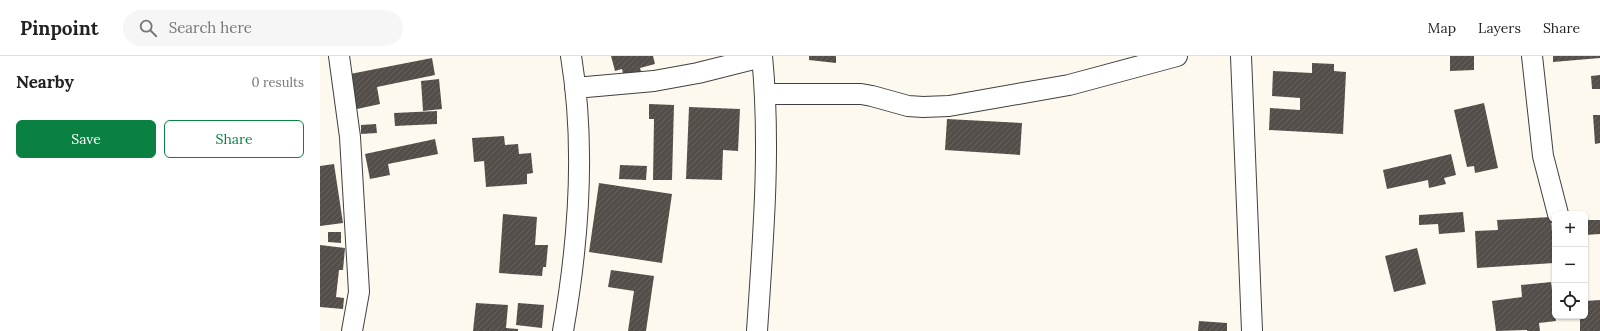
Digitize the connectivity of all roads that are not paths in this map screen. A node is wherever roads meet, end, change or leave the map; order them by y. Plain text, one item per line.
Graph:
1 (339, 56) edge
2 (571, 56) edge
3 (762, 56) edge
4 (1177, 56) edge
5 (1241, 56) edge
6 (1532, 56) edge
7 (575, 88) junction
8 (765, 94) junction
9 (1557, 211) edge
10 (352, 331) edge
11 (562, 331) edge
12 (757, 331) edge
13 (1252, 331) edge

1 - 10 street
2 - 7 street
3 - 7 street
3 - 8 street
4 - 8 street
5 - 13 street
6 - 9 street
7 - 11 street
8 - 12 street

